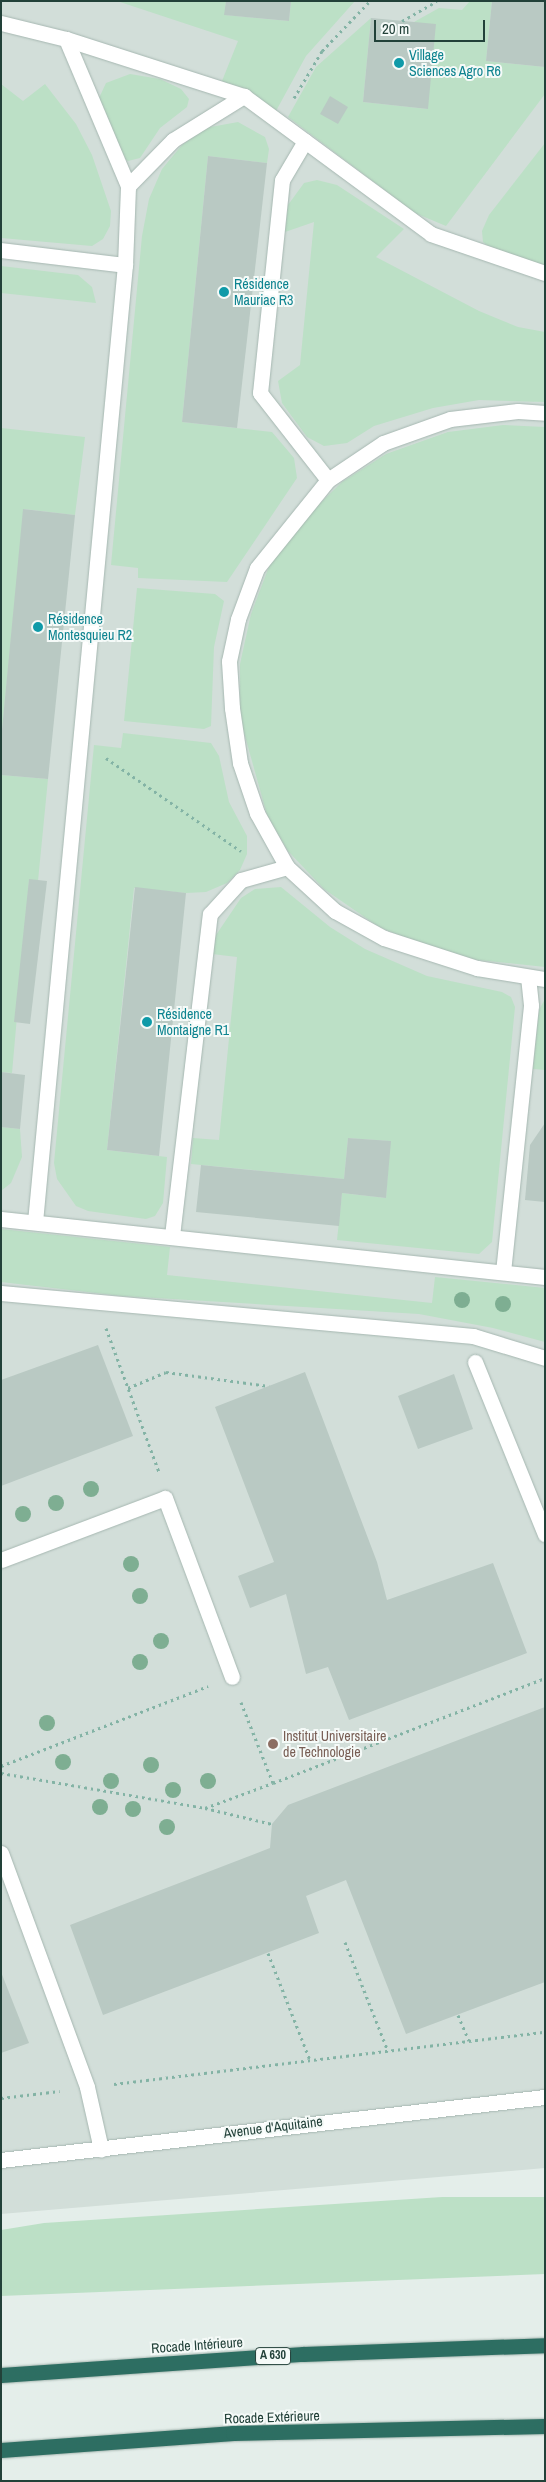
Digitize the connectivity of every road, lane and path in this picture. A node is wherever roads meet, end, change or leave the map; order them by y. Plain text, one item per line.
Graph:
1 (370, 1) edge
2 (437, 1) edge
3 (402, 21) dead end
4 (1, 24) edge
5 (66, 39) junction
6 (244, 96) junction
7 (281, 123) junction
8 (305, 141) junction
9 (128, 186) junction
10 (1, 250) edge
11 (125, 265) junction
12 (545, 273) edge
13 (545, 413) edge
14 (328, 480) junction
15 (80, 741) junction
16 (287, 867) junction
17 (272, 873) junction
18 (528, 978) junction
19 (545, 979) edge
20 (1, 1219) edge
21 (35, 1222) junction
22 (172, 1236) junction
23 (503, 1272) junction
24 (545, 1277) edge
25 (1, 1293) edge
26 (102, 1303) junction
27 (545, 1358) edge
28 (475, 1362) dead end
29 (269, 1386) dead end
30 (128, 1388) junction
31 (165, 1498) junction
32 (545, 1534) edge
33 (1, 1560) edge
34 (232, 1677) junction
35 (545, 1678) edge
36 (1, 1766) edge
37 (1, 1773) edge
38 (273, 1783) junction
39 (205, 1808) junction
40 (272, 1824) dead end
41 (1, 1853) edge
42 (345, 1942) dead end
43 (268, 1953) dead end
44 (458, 2015) dead end
45 (545, 2032) edge
46 (468, 2041) junction
47 (388, 2051) junction
48 (310, 2060) junction
49 (87, 2087) junction
50 (545, 2097) edge
51 (1, 2098) edge
52 (101, 2150) junction
53 (1, 2160) edge
54 (545, 2345) edge
55 (1, 2375) edge
56 (545, 2426) edge
57 (1, 2450) edge

1 - 7 path
2 - 3 path
4 - 5 street
5 - 6 street
5 - 9 street
6 - 7 street
6 - 9 street
7 - 8 street
8 - 12 street
8 - 14 street
9 - 11 street
10 - 11 street
11 - 15 street
13 - 14 street
14 - 16 street
15 - 17 path
15 - 21 street
16 - 17 street
16 - 18 street
17 - 22 street
18 - 19 street
18 - 23 street
20 - 21 street
21 - 22 street
22 - 23 street
23 - 24 street
25 - 26 street
26 - 27 street
26 - 30 path
28 - 32 street
29 - 30 path
30 - 31 path
31 - 33 street
31 - 34 street
34 - 36 path
34 - 38 path
35 - 38 path
37 - 39 path
38 - 39 path
39 - 40 path
41 - 49 street
42 - 47 path
43 - 48 path
44 - 46 path
45 - 46 path
46 - 47 path
47 - 48 path
48 - 49 path
49 - 51 path
49 - 52 street
50 - 52 street, Avenue d'Aquitaine
52 - 53 street, Avenue d'Aquitaine
54 - 55 highway, Rocade Intérieure / A 630
56 - 57 highway, Rocade Extérieure

